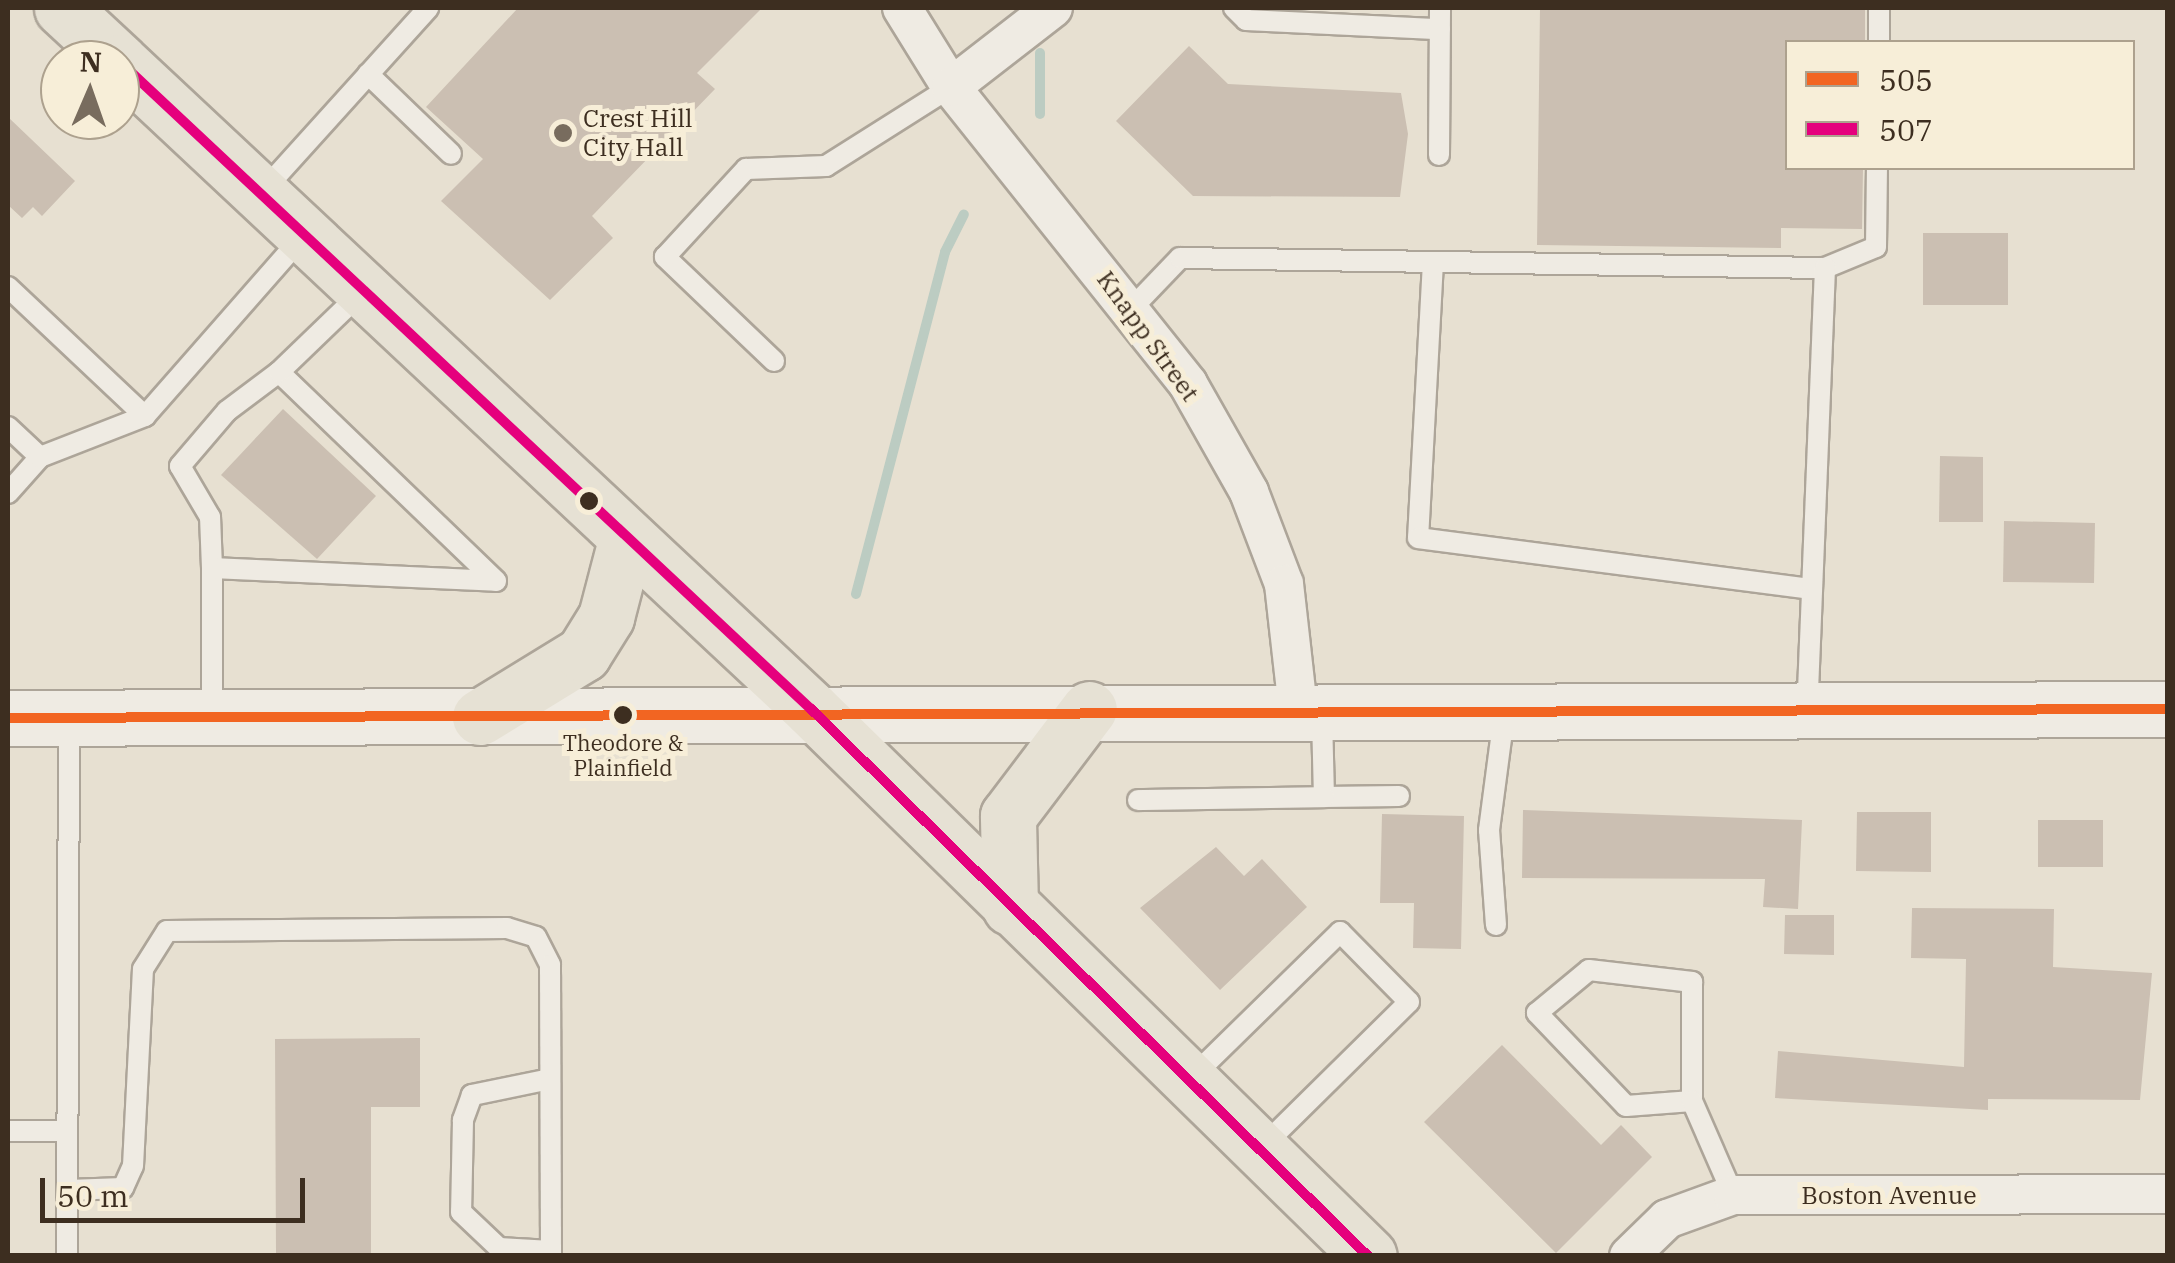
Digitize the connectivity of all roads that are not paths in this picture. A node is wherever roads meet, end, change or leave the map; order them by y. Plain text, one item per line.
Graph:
1 (62, 8) edge
2 (428, 8) edge
3 (902, 8) edge
4 (1053, 8) edge
5 (1234, 8) edge
6 (1879, 8) edge
7 (1440, 18) edge
8 (96, 40) edge
9 (1879, 40) edge
10 (368, 74) junction
11 (140, 81) edge
12 (951, 88) junction
13 (451, 154) dead end
14 (1439, 155) dead end
15 (1877, 170) edge
16 (260, 194) junction
17 (303, 236) junction
18 (1433, 262) junction
19 (1825, 268) junction
20 (8, 287) edge
21 (362, 292) junction
22 (1132, 308) junction
23 (774, 362) dead end
24 (279, 372) junction
25 (145, 416) junction
26 (8, 427) edge
27 (40, 457) junction
28 (8, 492) edge
29 (626, 540) junction
30 (212, 568) junction
31 (1812, 589) junction
32 (811, 709) junction
33 (1089, 709) junction
34 (1310, 709) junction
35 (1504, 709) junction
36 (1807, 709) junction
37 (2168, 709) edge
38 (8, 718) edge
39 (68, 718) junction
40 (212, 718) junction
41 (480, 718) junction
42 (1399, 796) dead end
43 (1324, 797) junction
44 (1138, 800) dead end
45 (1010, 907) junction
46 (1496, 925) dead end
47 (550, 1079) junction
48 (1189, 1081) junction
49 (1692, 1101) junction
50 (8, 1131) edge
51 (68, 1131) junction
52 (1260, 1149) junction
53 (68, 1190) junction
54 (2168, 1194) edge
55 (1732, 1195) junction
56 (551, 1254) edge
57 (68, 1256) edge
58 (1369, 1256) edge
59 (1629, 1256) edge

1 - 8 main road
2 - 10 lane
3 - 12 street, Knapp Street
4 - 12 street
5 - 7 lane
6 - 9 lane
7 - 14 lane
10 - 13 lane
10 - 16 lane
11 - 16 main road
12 - 22 street, Knapp Street
12 - 23 lane
15 - 19 lane
16 - 17 main road
17 - 21 main road
17 - 25 lane
18 - 19 lane
18 - 22 lane
18 - 31 lane
19 - 31 lane
20 - 25 lane
21 - 24 lane
21 - 29 main road
22 - 34 street, Knapp Street
24 - 30 lane
24 - 30 lane
25 - 27 lane
26 - 27 lane
27 - 28 lane
29 - 32 main road
29 - 41 main road
30 - 40 lane
31 - 36 lane
32 - 33 main road
32 - 41 main road
32 - 45 main road
33 - 34 main road
33 - 45 main road
34 - 35 main road
34 - 43 lane
35 - 36 main road
35 - 46 lane
36 - 37 main road
38 - 39 main road
39 - 40 main road
39 - 51 lane
40 - 41 main road
42 - 43 lane
43 - 44 lane
45 - 48 main road
47 - 53 lane
47 - 56 lane
47 - 56 lane
48 - 52 main road
48 - 52 lane
49 - 49 lane
49 - 55 lane
50 - 51 lane
51 - 53 lane
52 - 58 main road
53 - 57 lane
54 - 55 street, Boston Avenue
55 - 59 street, Boston Avenue

